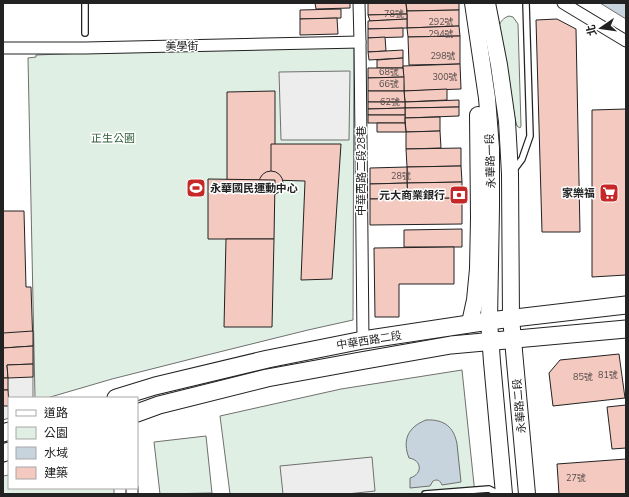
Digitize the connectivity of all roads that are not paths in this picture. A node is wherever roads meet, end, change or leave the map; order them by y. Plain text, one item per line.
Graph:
1 (85, 3) edge
2 (359, 3) edge
3 (473, 3) edge
4 (487, 3) edge
5 (526, 3) edge
6 (563, 3) edge
7 (85, 33) dead end
8 (478, 40) junction
9 (626, 41) edge
10 (360, 42) junction
11 (3, 48) edge
12 (510, 174) junction
13 (626, 305) edge
14 (511, 318) junction
15 (489, 321) junction
16 (470, 324) junction
17 (626, 329) edge
18 (363, 340) junction
19 (512, 340) junction
20 (490, 342) junction
21 (122, 397) edge
22 (138, 413) edge
23 (432, 493) edge
24 (425, 494) edge
25 (499, 494) edge
26 (504, 494) edge
27 (527, 494) edge

1 - 7 lane
2 - 10 street, 中華西路二段28巷
3 - 8 street, 永華路一段
4 - 12 street, 永華路一段
5 - 12 lane
6 - 9 street
8 - 15 street, 永華路一段
8 - 16 street
10 - 11 street, 美學街
10 - 18 street, 中華西路二段28巷
12 - 14 street, 永華路一段
13 - 14 main road, 中華西路二段
14 - 15 main road, 中華西路二段
14 - 19 street, 永華路二段
15 - 16 main road, 中華西路二段
15 - 20 street, 永華路二段
16 - 18 main road, 中華西路二段
17 - 19 main road, 中華西路二段
18 - 21 main road, 中華西路二段
19 - 20 main road, 中華西路二段
19 - 27 street, 永華路二段
20 - 22 main road, 中華西路二段
20 - 26 street, 永華路二段
23 - 24 lane
23 - 25 lane

